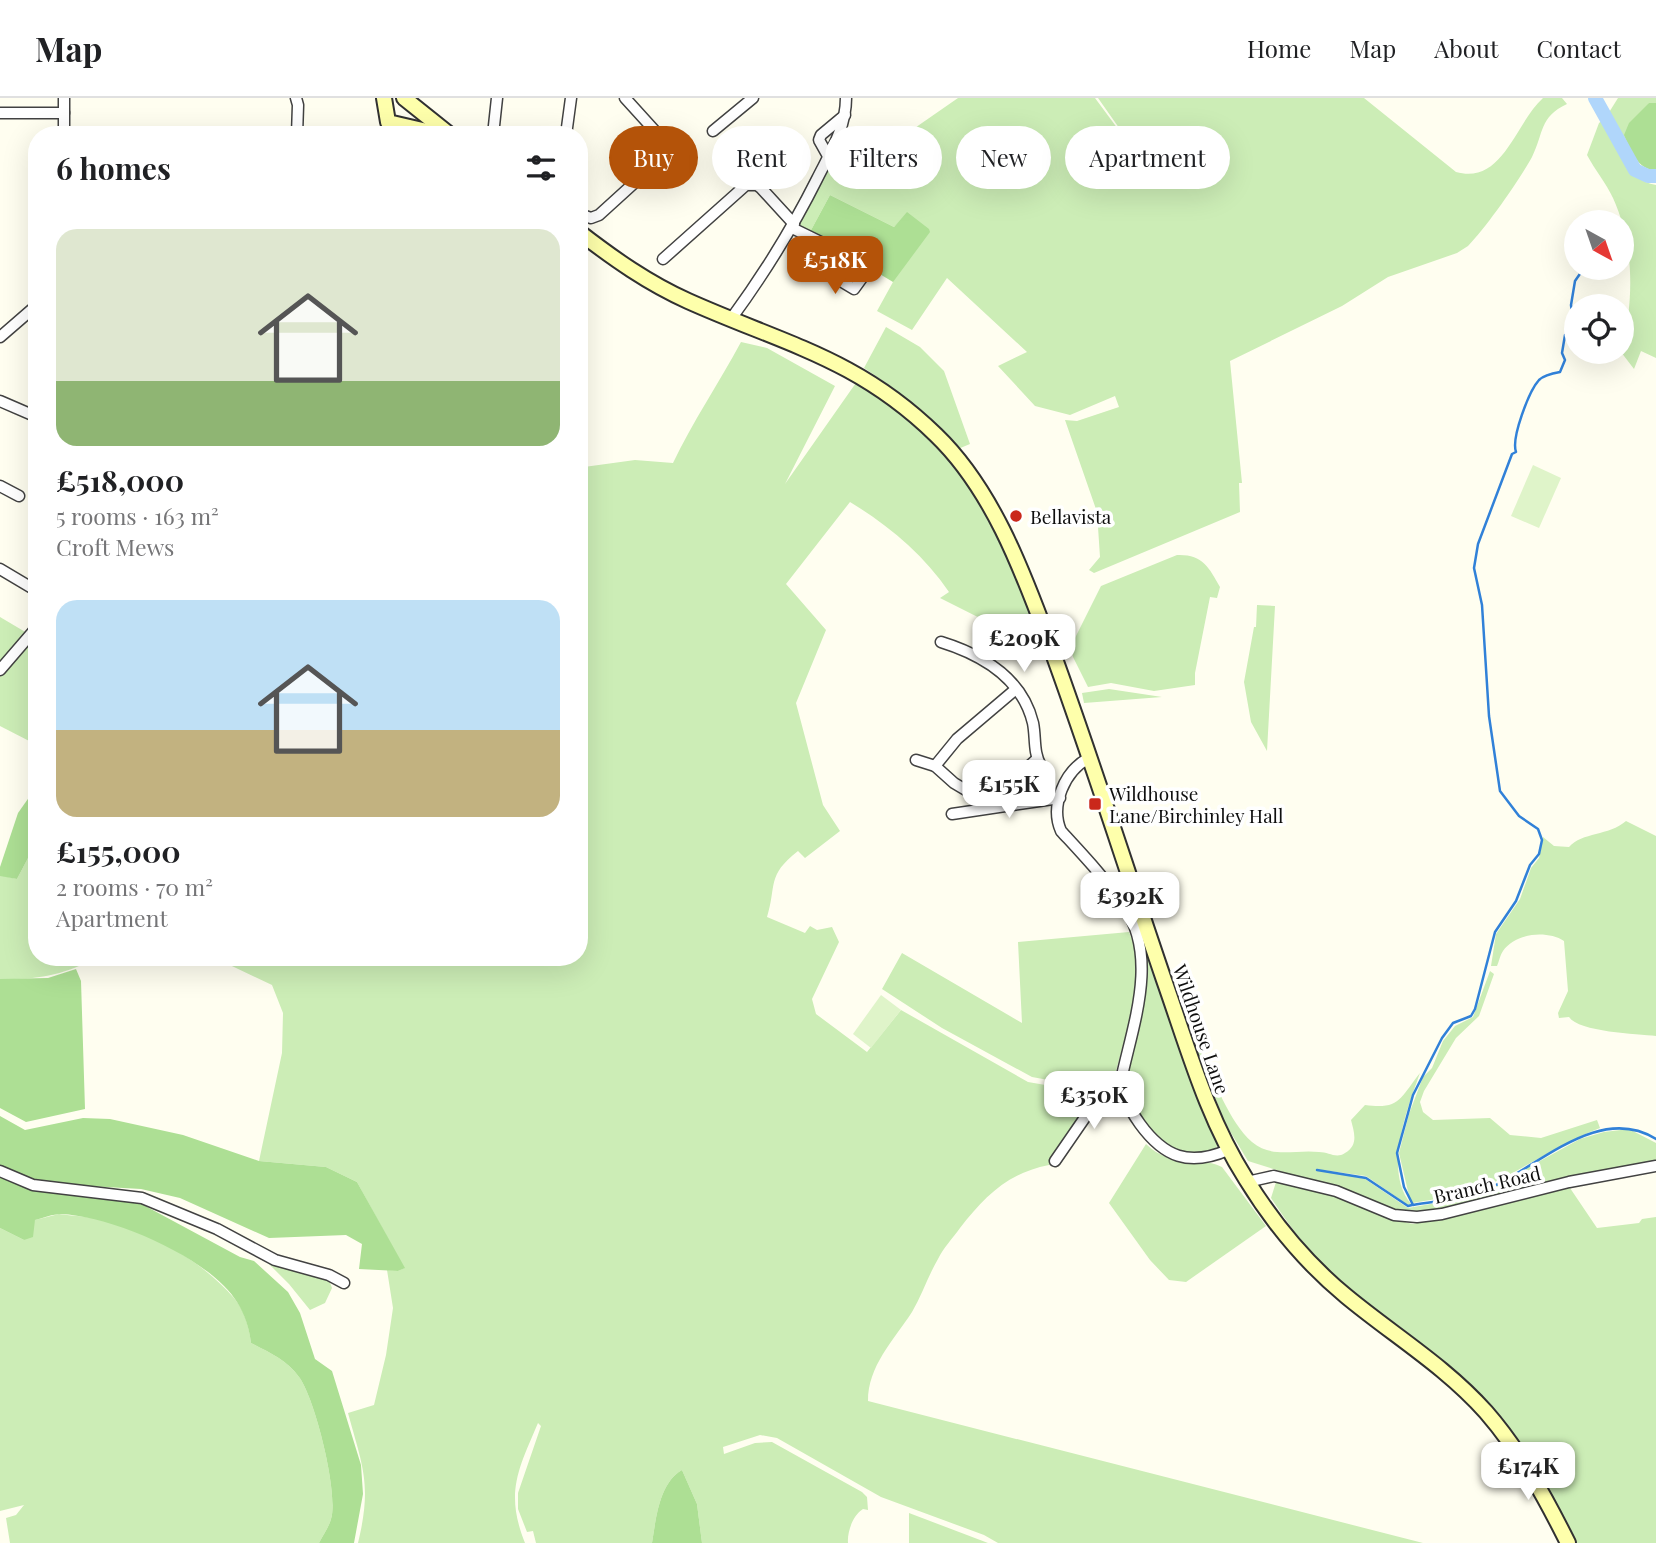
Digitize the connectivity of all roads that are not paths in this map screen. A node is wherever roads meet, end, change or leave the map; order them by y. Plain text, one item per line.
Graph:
1 (64, 98) edge
2 (296, 98) edge
3 (384, 98) edge
4 (404, 98) edge
5 (497, 98) edge
6 (571, 98) edge
7 (625, 98) edge
8 (753, 98) edge
9 (846, 98) edge
10 (0, 113) edge
11 (64, 113) junction
12 (846, 114) junction
13 (65, 126) edge
14 (297, 126) edge
15 (388, 126) edge
16 (439, 126) edge
17 (494, 126) edge
18 (567, 126) edge
19 (719, 126) edge
20 (832, 126) edge
21 (841, 126) edge
22 (825, 132) edge
23 (825, 151) edge
24 (825, 162) edge
25 (588, 217) edge
26 (793, 226) junction
27 (588, 238) edge
28 (663, 259) dead end
29 (847, 259) dead end
30 (28, 313) edge
31 (732, 319) junction
32 (0, 337) edge
33 (0, 401) edge
34 (28, 413) edge
35 (0, 486) edge
36 (19, 496) dead end
37 (0, 569) edge
38 (28, 586) edge
39 (28, 637) edge
40 (941, 642) dead end
41 (0, 670) edge
42 (1016, 688) junction
43 (1089, 758) junction
44 (916, 760) dead end
45 (935, 766) junction
46 (1060, 798) junction
47 (1010, 804) junction
48 (989, 807) junction
49 (952, 814) dead end
50 (1122, 1094) junction
51 (1228, 1150) junction
52 (1055, 1161) dead end
53 (1656, 1166) edge
54 (0, 1171) edge
55 (1247, 1182) junction
56 (344, 1283) dead end
57 (1568, 1543) edge

1 - 11 street
2 - 14 street
3 - 15 main road
4 - 16 main road
5 - 17 street
6 - 18 street
7 - 25 street
8 - 19 street
9 - 12 street
10 - 11 street
11 - 13 street
12 - 20 street
12 - 21 street
22 - 23 street
24 - 26 street
26 - 28 street
26 - 29 street
26 - 31 street
27 - 31 main road, Wildhouse Lane
30 - 32 street
31 - 43 main road, Wildhouse Lane
33 - 34 street
35 - 36 street
37 - 38 street
39 - 41 street
40 - 42 street
42 - 45 street
42 - 47 street
43 - 46 street
43 - 51 main road, Wildhouse Lane
44 - 45 street
45 - 48 street
46 - 47 street
46 - 50 street
47 - 48 street
48 - 49 street
50 - 51 street
50 - 52 street
51 - 55 main road, Wildhouse Lane
53 - 55 street, Branch Road
54 - 56 street
55 - 57 main road, Wildhouse Lane

